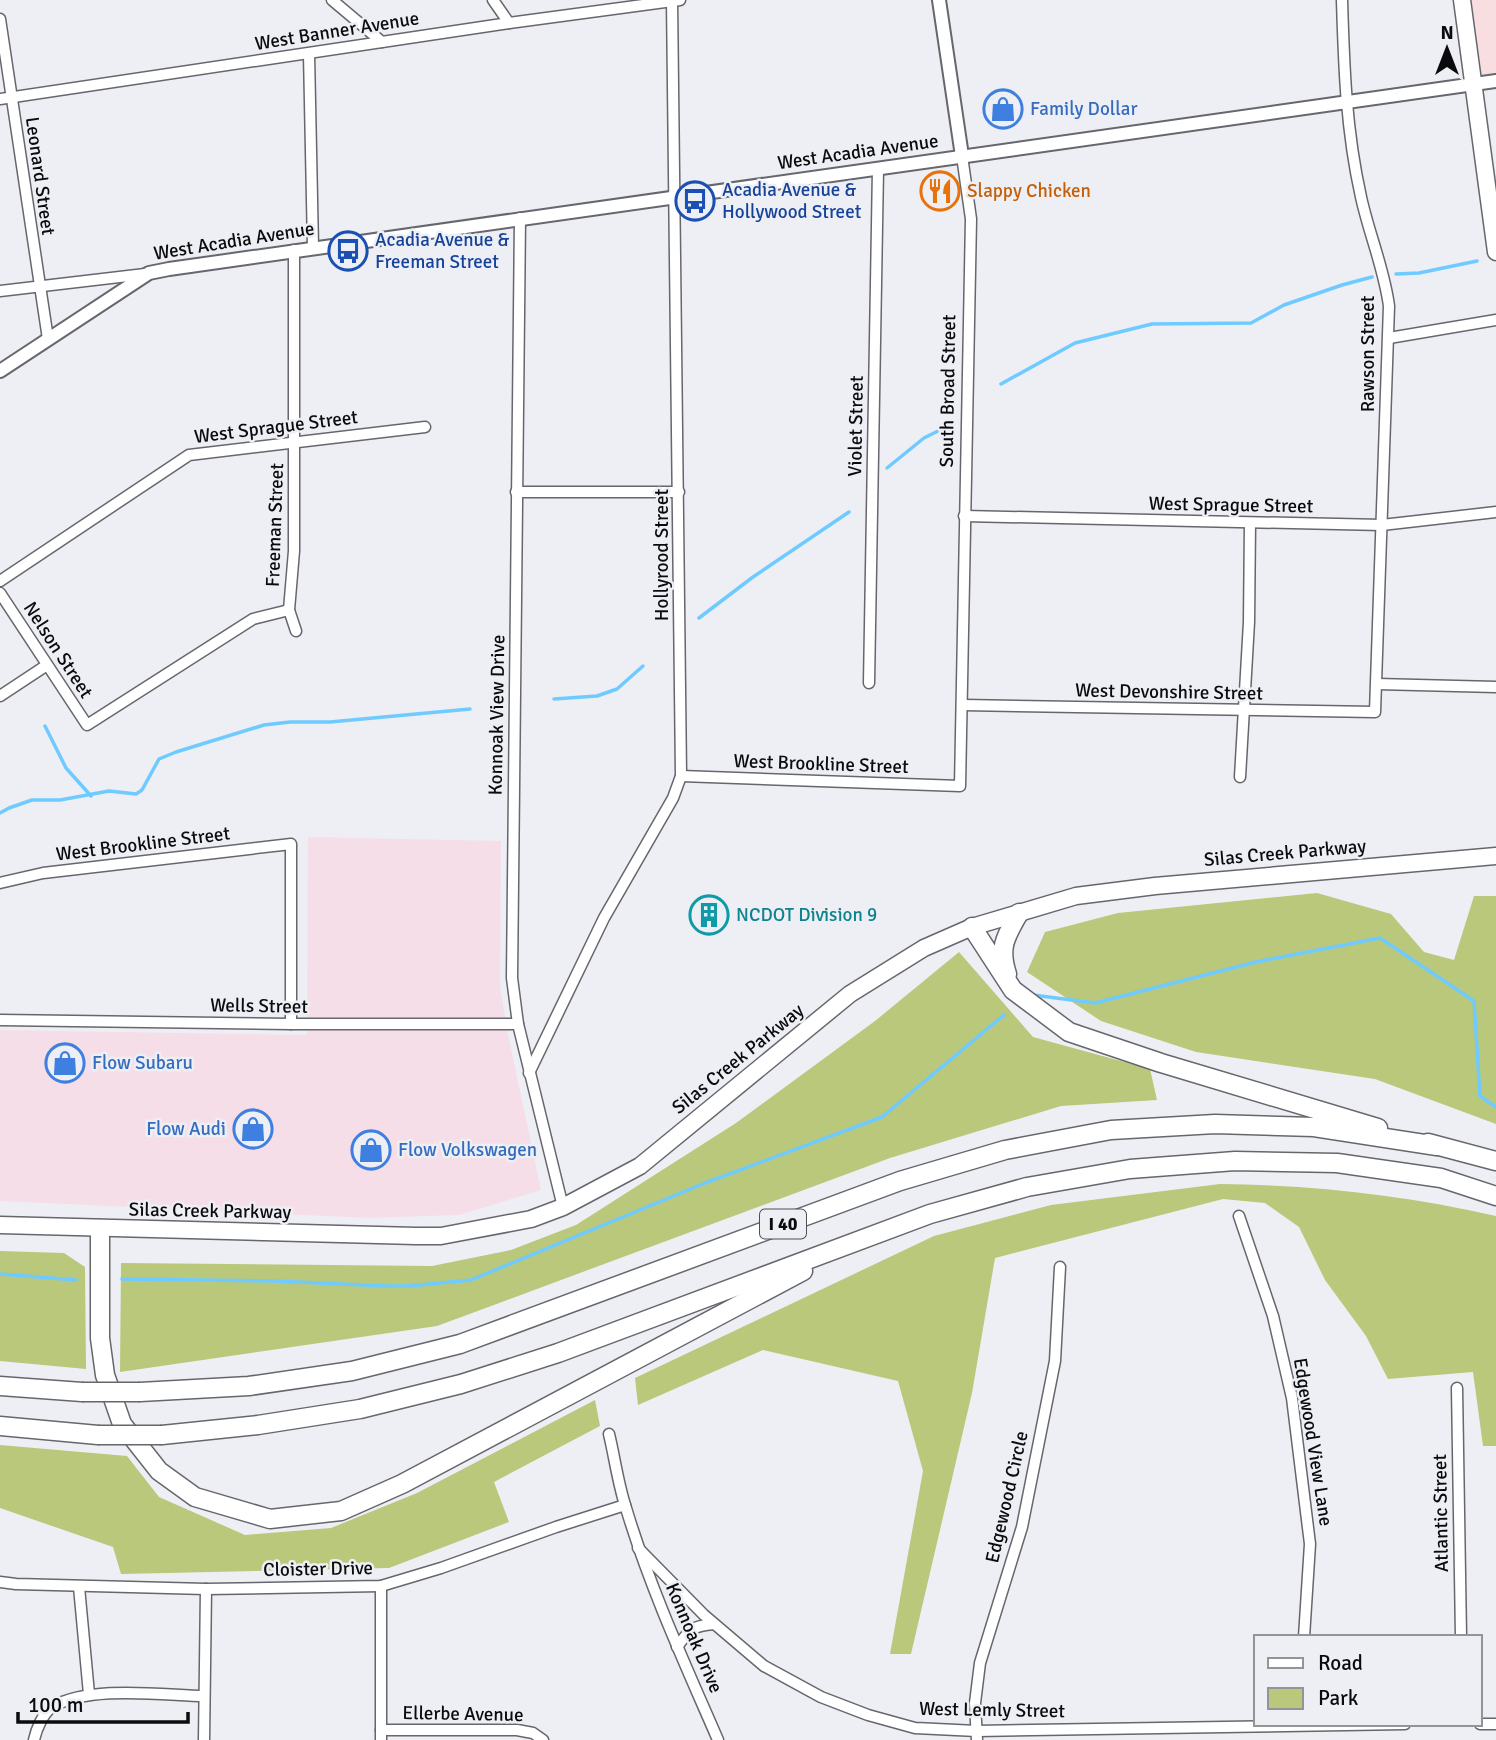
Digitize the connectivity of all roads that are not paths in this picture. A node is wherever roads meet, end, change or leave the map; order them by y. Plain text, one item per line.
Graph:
1 (332, 0) edge
2 (494, 0) edge
3 (675, 0) edge
4 (939, 0) edge
5 (1342, 0) edge
6 (1462, 0) edge
7 (0, 19) edge
8 (509, 23) junction
9 (382, 42) junction
10 (309, 54) junction
11 (1496, 81) edge
12 (1472, 84) junction
13 (6, 98) edge
14 (1345, 102) junction
15 (962, 156) junction
16 (878, 169) junction
17 (675, 197) junction
18 (520, 218) junction
19 (313, 248) junction
20 (294, 250) junction
21 (1496, 252) edge
22 (149, 273) junction
23 (38, 286) junction
24 (0, 291) edge
25 (1496, 320) edge
26 (1389, 338) junction
27 (48, 339) junction
28 (0, 371) edge
29 (425, 427) dead end
30 (295, 441) junction
31 (516, 492) junction
32 (680, 492) junction
33 (1496, 512) edge
34 (964, 516) junction
35 (1250, 523) junction
36 (1382, 525) junction
37 (0, 581) edge
38 (0, 593) edge
39 (289, 610) junction
40 (296, 631) dead end
41 (47, 665) junction
42 (869, 683) dead end
43 (1377, 684) junction
44 (1496, 687) edge
45 (0, 696) edge
46 (962, 705) junction
47 (1242, 711) junction
48 (1376, 712) joint
49 (681, 776) junction
50 (1240, 777) dead end
51 (960, 786) joint
52 (1496, 856) edge
53 (0, 883) edge
54 (1019, 913) junction
55 (972, 927) junction
56 (1013, 990) junction
57 (0, 1020) edge
58 (291, 1024) junction
59 (518, 1024) junction
60 (528, 1073) junction
61 (1437, 1146) junction
62 (1496, 1161) edge
63 (1496, 1196) edge
64 (563, 1207) junction
65 (1239, 1216) dead end
66 (0, 1225) edge
67 (100, 1229) junction
68 (864, 1239) junction
69 (1060, 1267) dead end
70 (0, 1386) edge
71 (1457, 1388) dead end
72 (0, 1426) edge
73 (609, 1434) dead end
74 (625, 1505) junction
75 (638, 1548) junction
76 (0, 1582) edge
77 (381, 1586) junction
78 (79, 1587) junction
79 (206, 1589) junction
80 (714, 1624) junction
81 (1304, 1635) edge
82 (1461, 1635) edge
83 (677, 1647) junction
84 (88, 1690) junction
85 (204, 1696) junction
86 (1258, 1726) edge
87 (381, 1735) edge
88 (977, 1736) edge
89 (34, 1740) edge
90 (204, 1740) edge
91 (543, 1740) edge
92 (718, 1740) edge

1 - 9 street
2 - 8 street
3 - 8 street, West Banner Avenue
3 - 17 street, Hollyrood Street
4 - 15 street, South Broad Street
5 - 14 street, Rawson Street
6 - 12 main road
7 - 13 street, Leonard Street
8 - 9 street, West Banner Avenue
9 - 10 street, West Banner Avenue
10 - 13 street, West Banner Avenue
10 - 19 street
11 - 12 street, West Acadia Avenue
12 - 14 street, West Acadia Avenue
12 - 21 main road
13 - 23 street, Leonard Street
14 - 15 street, West Acadia Avenue
14 - 26 street, Rawson Street
15 - 16 street, West Acadia Avenue
15 - 34 street, South Broad Street
16 - 17 street, West Acadia Avenue
16 - 42 street, Violet Street
17 - 18 street, West Acadia Avenue
17 - 32 street, Hollyrood Street
18 - 19 street, West Acadia Avenue
18 - 31 street, Konnoak View Drive
19 - 20 street, West Acadia Avenue
20 - 22 street, West Acadia Avenue
20 - 30 street, Freeman Street
22 - 23 street, West Acadia Avenue
22 - 27 street
23 - 24 street, West Acadia Avenue
23 - 27 street, Leonard Street
25 - 26 street
26 - 36 street, Rawson Street
27 - 28 street
29 - 30 street, West Sprague Street
30 - 37 street, West Sprague Street
30 - 39 street, Freeman Street
31 - 32 street
31 - 59 street, Konnoak View Drive
32 - 49 street, Hollyrood Street
33 - 36 street, West Sprague Street
34 - 35 street, West Sprague Street
34 - 46 street, South Broad Street
35 - 36 street, West Sprague Street
35 - 47 street
36 - 43 street, Rawson Street
38 - 41 street, Nelson Street
39 - 40 street, Freeman Street
39 - 41 street, Nelson Street
41 - 45 street
43 - 44 street
43 - 48 street, Rawson Street
46 - 47 street, West Devonshire Street
46 - 51 street, South Broad Street
47 - 48 street, West Devonshire Street
47 - 50 street
49 - 51 street, West Brookline Street
49 - 60 street, Hollyrood Street
52 - 54 main road, Silas Creek Parkway
53 - 58 street, West Brookline Street
54 - 55 main road, Silas Creek Parkway
54 - 56 highway
55 - 56 highway
55 - 64 main road, Silas Creek Parkway
56 - 61 highway
57 - 58 street, Wells Street
58 - 59 street, Wells Street
59 - 60 street, Konnoak View Drive
60 - 64 street, Konnoak View Drive
61 - 62 highway, I 40
61 - 70 highway, I 40, bridge
63 - 68 highway, I 40
64 - 67 main road, Silas Creek Parkway
65 - 81 street, Edgewood View Lane
66 - 67 main road, Silas Creek Parkway
67 - 68 highway
68 - 72 highway, I 40, bridge
69 - 88 street, Edgewood Circle
71 - 82 street, Atlantic Street
73 - 74 street, Konnoak Drive
74 - 75 street, Konnoak Drive
74 - 77 street, Cloister Drive
75 - 80 street, West Lemly Street
75 - 83 street, Konnoak Drive
76 - 78 street, Cloister Drive
77 - 79 street, Cloister Drive
77 - 87 street
78 - 79 street, Cloister Drive
78 - 84 street
79 - 85 street
80 - 83 street
80 - 88 street, West Lemly Street
83 - 92 street, Konnoak Drive
84 - 85 street
84 - 89 street
85 - 90 street
86 - 88 street, West Lemly Street
87 - 91 street, Ellerbe Avenue

